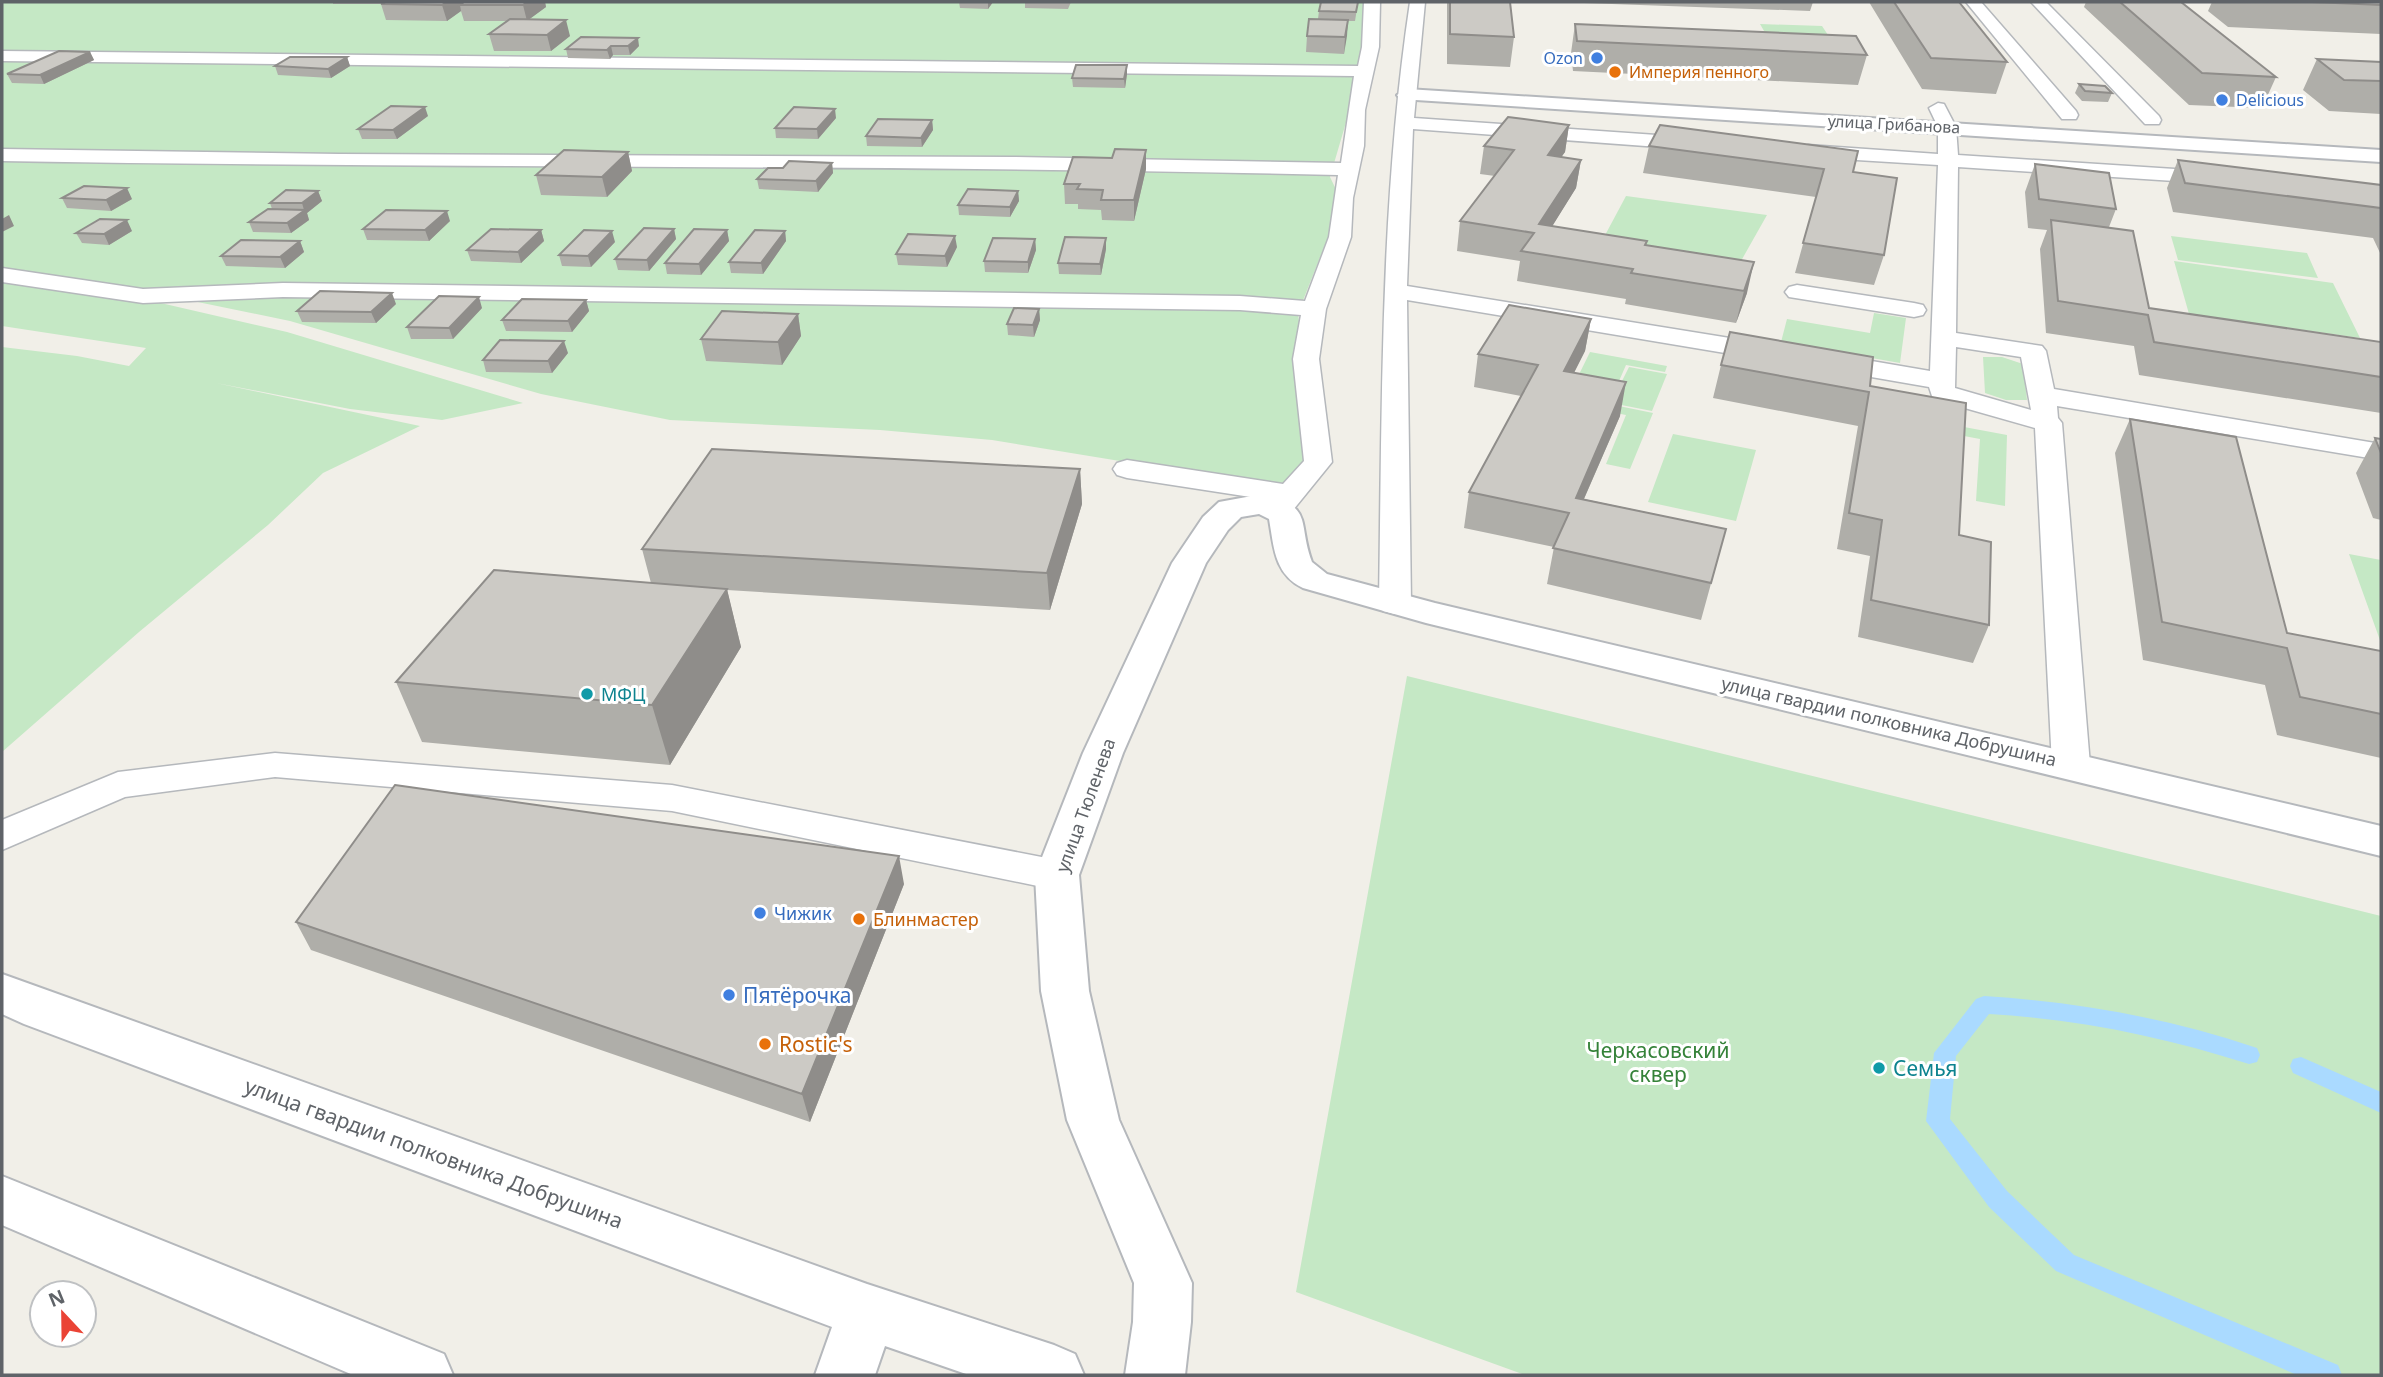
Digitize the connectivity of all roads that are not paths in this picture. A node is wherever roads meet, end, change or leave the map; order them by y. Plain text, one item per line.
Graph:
1 (1372, 2) edge
2 (1417, 2) edge
3 (1973, 2) edge
4 (2038, 2) edge
5 (2, 56) edge
6 (1385, 88) junction
7 (2069, 116) junction
8 (1942, 117) junction
9 (2096, 117) dead end
10 (2124, 119) dead end
11 (2159, 121) joint
12 (1404, 123) junction
13 (1725, 145) edge
14 (1793, 150) edge
15 (2, 155) edge
16 (2381, 156) edge
17 (1948, 161) junction
18 (1349, 169) junction
19 (2245, 180) edge
20 (2, 275) edge
21 (1395, 291) junction
22 (1797, 292) dead end
23 (1314, 309) junction
24 (1914, 310) dead end
25 (1942, 338) junction
26 (1942, 381) junction
27 (2042, 395) junction
28 (2048, 423) junction
29 (2381, 452) edge
30 (1127, 469) dead end
31 (1285, 501) junction
32 (1395, 604) junction
33 (2071, 765) junction
34 (2, 836) edge
35 (2381, 841) edge
36 (1058, 875) junction
37 (2, 993) edge
38 (2, 1200) edge
39 (867, 1312) junction
40 (422, 1375) edge
41 (845, 1375) edge
42 (1054, 1375) edge
43 (1155, 1375) edge

1 - 6 lane
2 - 6 lane
3 - 7 lane
4 - 11 lane
5 - 6 lane
6 - 8 street, улица Грибанова
6 - 12 lane
6 - 18 lane
7 - 8 street, улица Грибанова
7 - 9 street, улица Грибанова
8 - 16 street, улица Грибанова
8 - 17 lane
10 - 11 street
12 - 13 lane
12 - 21 lane
14 - 17 lane
15 - 18 lane
17 - 19 lane
17 - 25 lane
18 - 23 lane
20 - 23 lane
21 - 26 lane
21 - 32 lane
22 - 24 lane
23 - 31 lane
25 - 26 lane
25 - 27 lane
26 - 28 lane
27 - 28 lane
27 - 29 lane
28 - 33 lane
30 - 31 lane
31 - 32 street
31 - 36 street, улица Тюленева
32 - 33 street, улица гвардии полковника Добрушина
33 - 35 street, улица гвардии полковника Добрушина
34 - 36 lane
36 - 43 street, улица Тюленева
37 - 39 street, улица гвардии полковника Добрушина
38 - 40 street
39 - 41 street
39 - 42 street, улица гвардии полковника Добрушина

